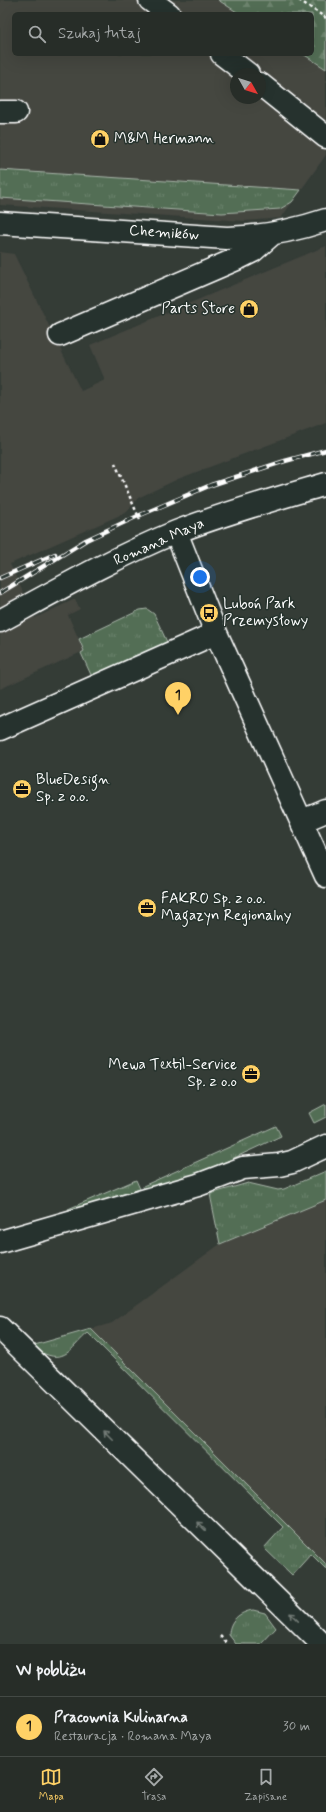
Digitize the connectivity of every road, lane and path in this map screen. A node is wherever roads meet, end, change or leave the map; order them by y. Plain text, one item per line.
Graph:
1 (150, 0) edge
2 (299, 0) edge
3 (166, 12) edge
4 (326, 18) edge
5 (225, 56) edge
6 (240, 68) edge
7 (266, 89) edge
8 (326, 137) edge
9 (326, 220) edge
10 (0, 223) edge
11 (271, 235) junction
12 (60, 335) dead end
13 (115, 463) dead end
14 (326, 484) edge
15 (143, 526) dead end
16 (176, 532) junction
17 (0, 622) edge
18 (216, 633) junction
19 (0, 729) edge
20 (326, 811) edge
21 (302, 822) junction
22 (326, 876) edge
23 (326, 1146) edge
24 (0, 1242) edge
25 (0, 1328) edge
26 (220, 1636) dead end
27 (228, 1644) edge
28 (322, 1644) edge

1 - 3 street
2 - 4 path
5 - 6 street
7 - 8 street
9 - 11 street, Chemików
10 - 11 street, Chemików
11 - 12 street
13 - 15 path
14 - 16 street, Romana Maya
16 - 17 street, Romana Maya
16 - 18 street
18 - 19 street
18 - 21 street
20 - 21 street
21 - 22 street
23 - 24 street
28 -> 25 street
26 - 27 path

